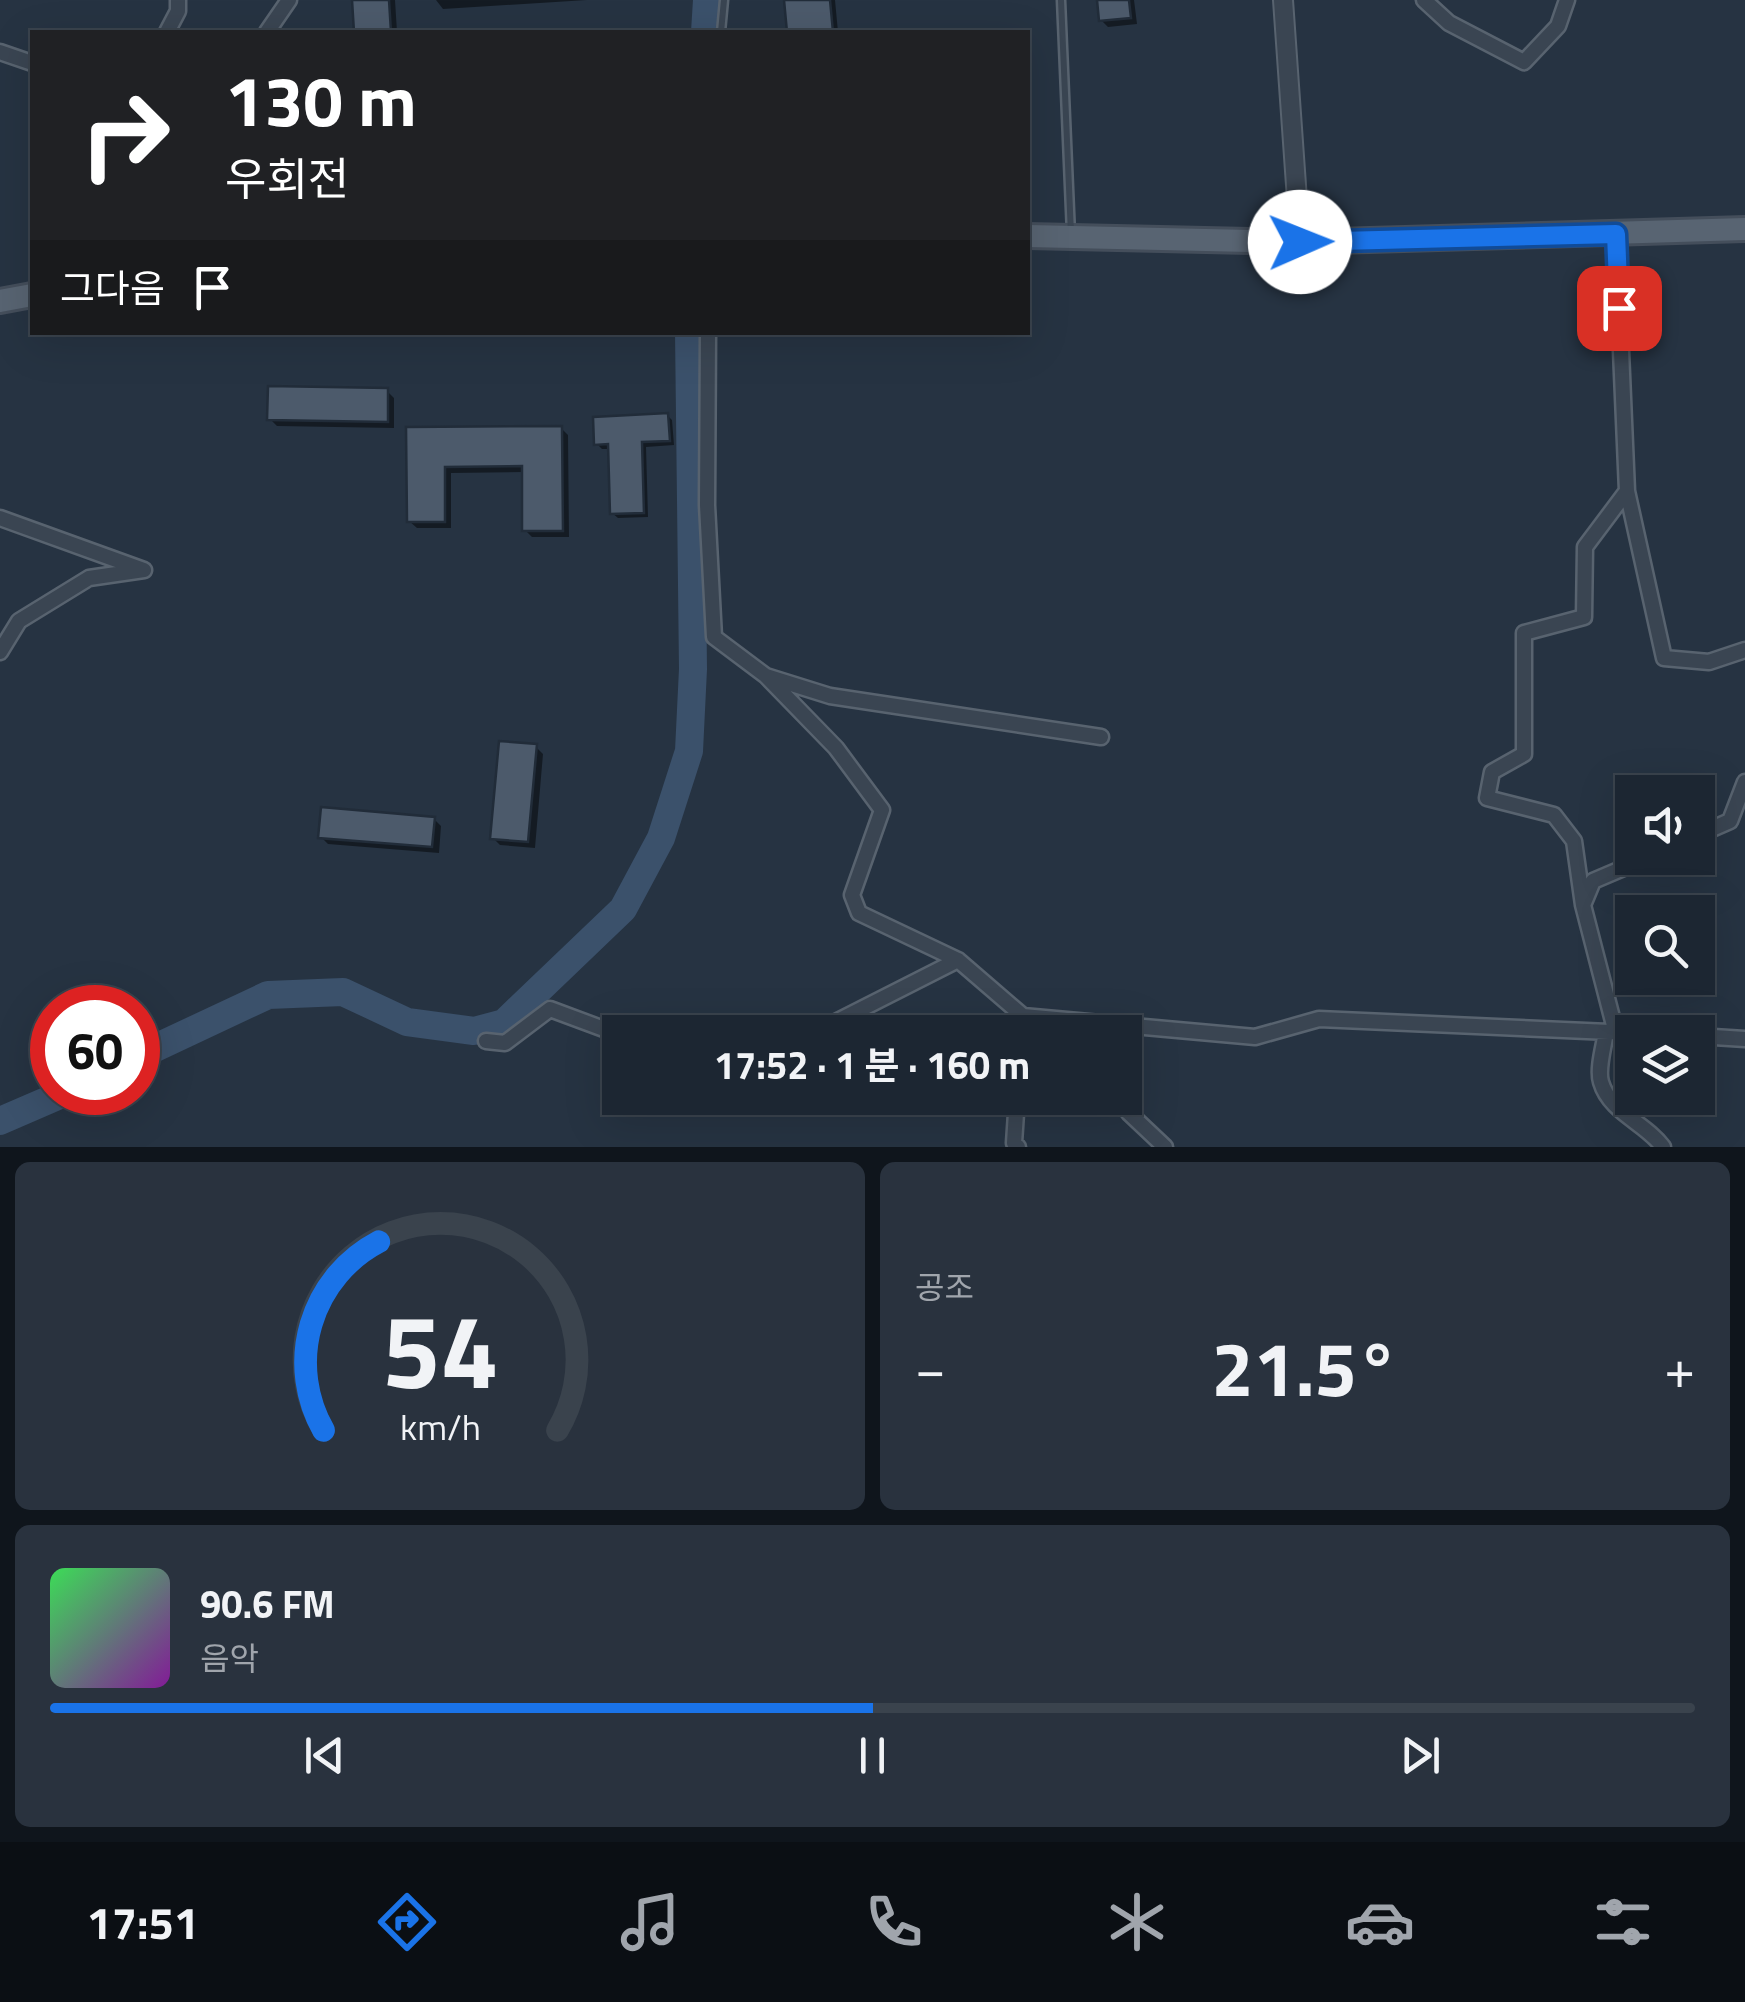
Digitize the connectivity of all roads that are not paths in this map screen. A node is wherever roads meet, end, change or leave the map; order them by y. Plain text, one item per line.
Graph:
1 (178, 0) edge
2 (288, 0) edge
3 (724, 0) edge
4 (1061, 0) edge
5 (1283, 0) edge
6 (1424, 0) edge
7 (1567, 0) edge
8 (168, 30) edge
9 (268, 30) edge
10 (722, 30) edge
11 (0, 52) edge
12 (30, 63) edge
13 (1745, 229) edge
14 (1616, 234) junction
15 (1030, 236) edge
16 (1071, 238) junction
17 (1300, 242) junction
18 (30, 295) edge
19 (0, 301) edge
20 (708, 335) edge
21 (1627, 491) junction
22 (0, 518) edge
23 (1745, 650) edge
24 (0, 652) edge
25 (766, 676) junction
26 (1101, 737) dead end
27 (1745, 782) edge
28 (1715, 828) edge
29 (1615, 872) edge
30 (1582, 906) junction
31 (958, 960) junction
32 (850, 1015) edge
33 (1013, 1015) edge
34 (602, 1028) edge
35 (1142, 1030) edge
36 (1611, 1032) junction
37 (1615, 1032) edge
38 (1715, 1037) edge
39 (1745, 1038) edge
40 (486, 1041) dead end
41 (1016, 1115) edge
42 (1132, 1115) edge
43 (1018, 1147) edge
44 (1165, 1147) edge
45 (1663, 1147) edge

1 - 8 street
2 - 9 street
3 - 10 lane
4 - 16 lane
5 - 17 street
6 - 7 street
11 - 12 street
13 - 14 main road
14 - 17 main road
14 - 21 street
15 - 16 main road
16 - 17 main road
18 - 19 main road
20 - 25 street
21 - 23 street
21 - 30 street
22 - 24 street
25 - 26 street
25 - 31 street
27 - 28 street
29 - 30 street
30 - 36 street
31 - 32 street
31 - 33 street
34 - 40 street
35 - 36 street
36 - 37 street
36 - 45 street
38 - 39 street
41 - 43 street
42 - 44 street

